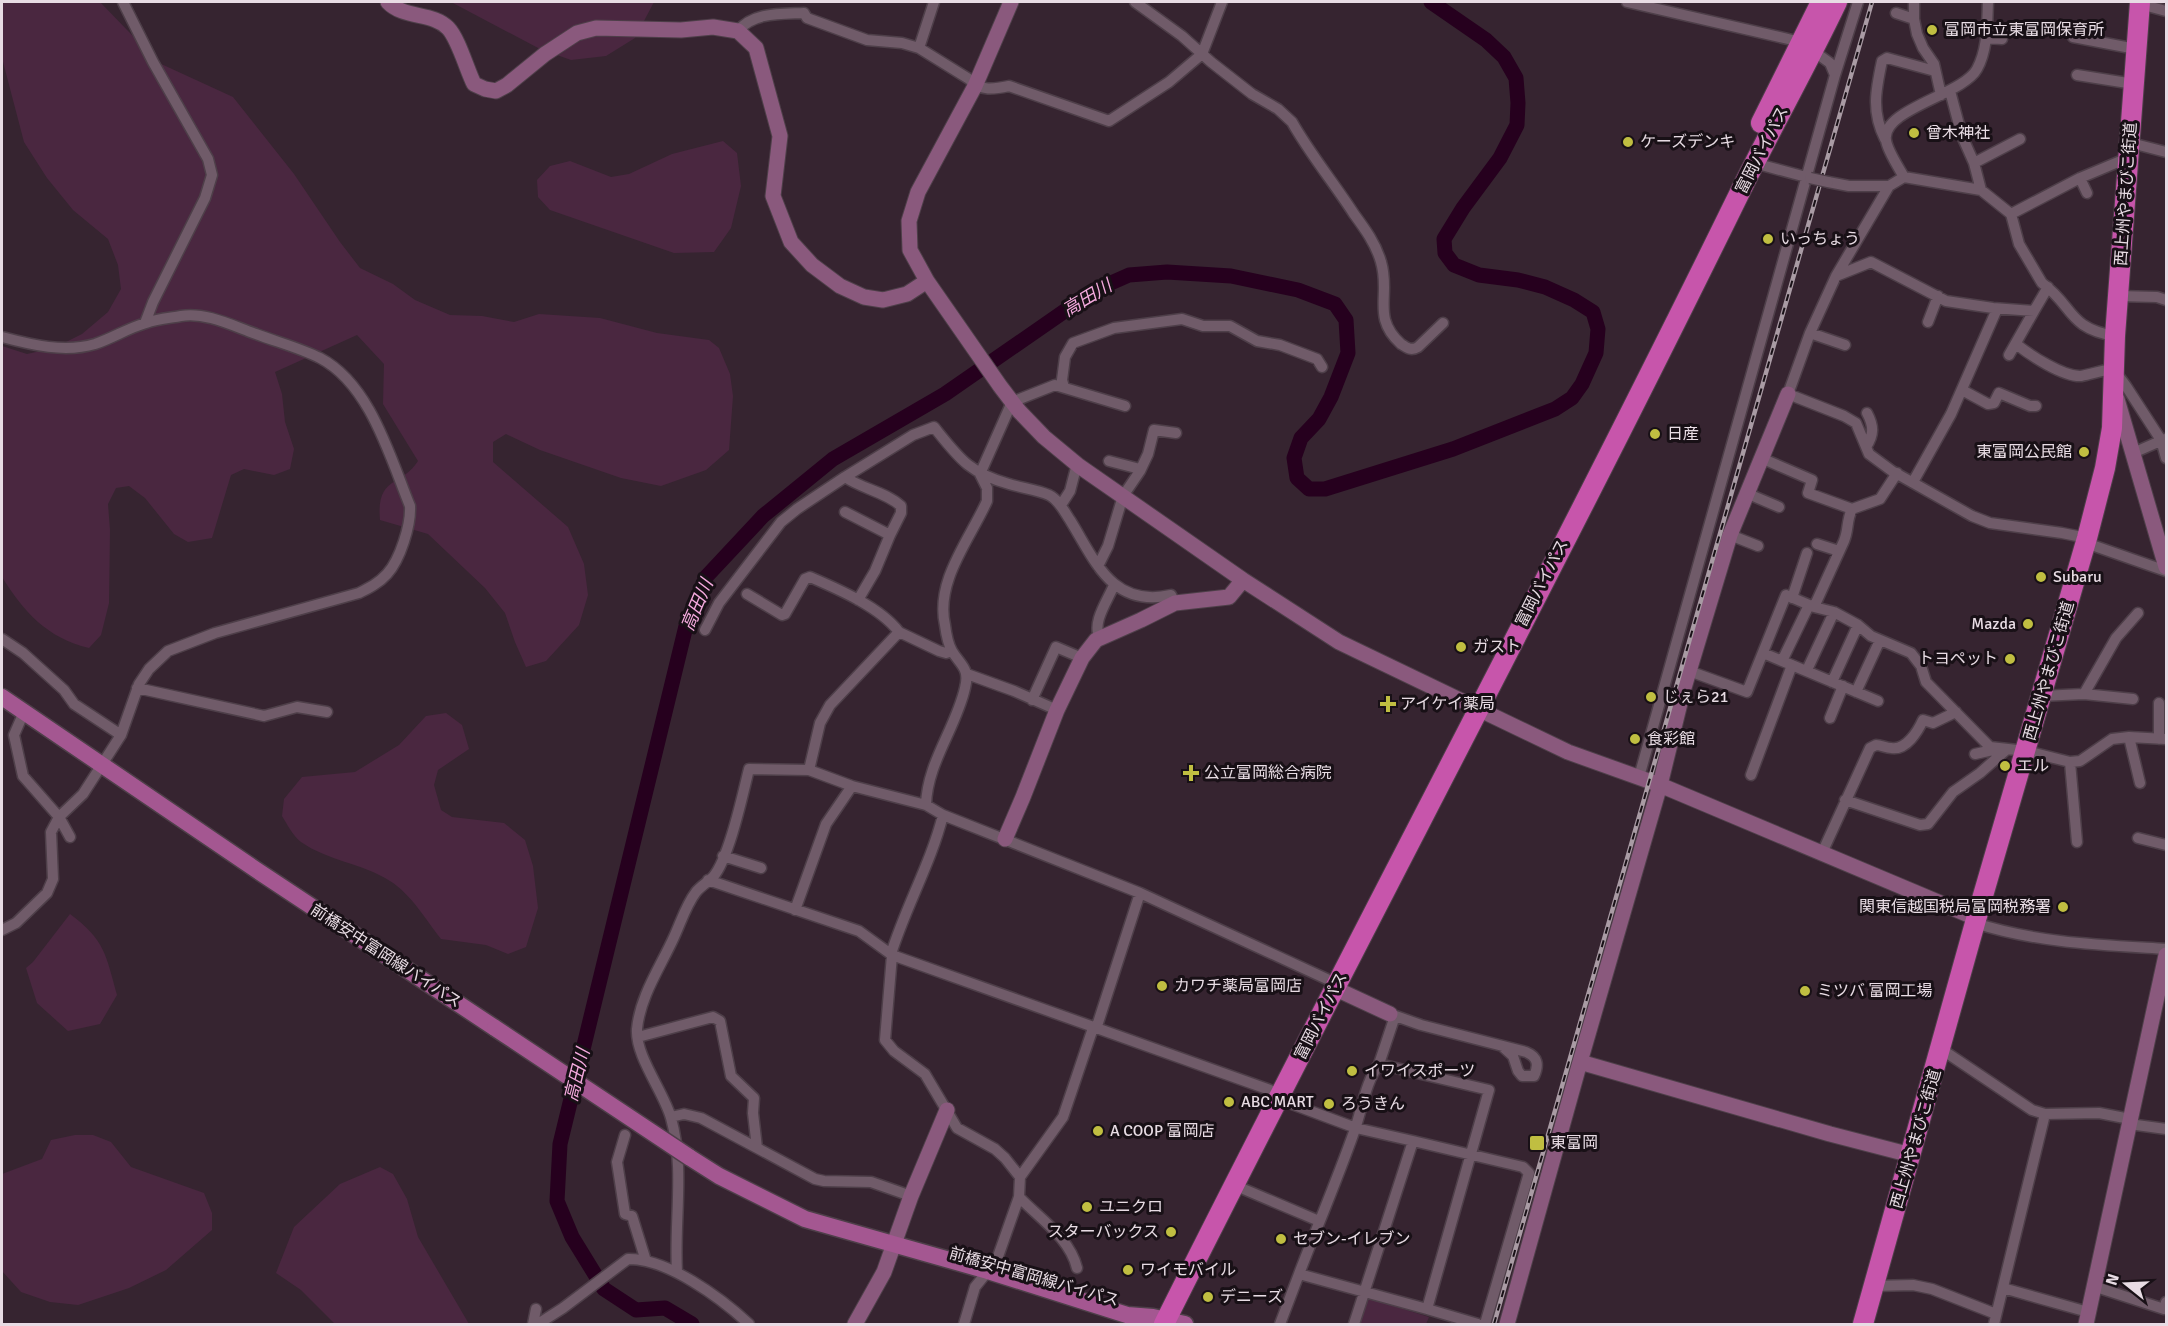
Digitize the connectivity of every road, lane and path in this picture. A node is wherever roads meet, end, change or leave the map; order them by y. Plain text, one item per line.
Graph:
1 (123, 2) edge
2 (388, 2) edge
3 (934, 2) edge
4 (1135, 2) edge
5 (1222, 2) edge
6 (1629, 2) edge
7 (1821, 2) edge
8 (1837, 2) edge
9 (1858, 2) edge
10 (1914, 2) edge
11 (1988, 2) edge
12 (2140, 3) edge
13 (1009, 4) edge
14 (805, 7) edge
15 (2166, 11) edge
16 (1896, 13) dead end
17 (1914, 19) junction
18 (738, 31) junction
19 (2073, 37) dead end
20 (1986, 38) junction
21 (2001, 39) dead end
22 (1807, 47) junction
23 (919, 48) junction
24 (2136, 49) junction
25 (1202, 54) junction
26 (1935, 71) junction
27 (1835, 75) junction
28 (2077, 75) dead end
29 (2134, 84) junction
30 (975, 86) junction
31 (1946, 93) junction
32 (1885, 139) junction
33 (2020, 139) dead end
34 (2130, 150) junction
35 (2166, 152) edge
36 (1754, 163) junction
37 (1974, 163) junction
38 (1809, 177) junction
39 (1904, 177) junction
40 (2080, 178) junction
41 (1889, 186) junction
42 (1981, 190) junction
43 (2086, 193) dead end
44 (2011, 214) junction
45 (1836, 276) junction
46 (927, 281) junction
47 (2048, 287) junction
48 (1938, 296) junction
49 (2118, 296) junction
50 (2166, 300) edge
51 (1997, 309) junction
52 (2034, 311) junction
53 (1928, 322) dead end
54 (145, 323) junction
55 (1443, 323) dead end
56 (1810, 333) junction
57 (2115, 336) junction
58 (2, 337) edge
59 (2016, 344) junction
60 (1845, 345) dead end
61 (2009, 355) dead end
62 (1322, 368) dead end
63 (2114, 377) junction
64 (1064, 387) junction
65 (1962, 390) junction
66 (1788, 394) junction
67 (1012, 402) junction
68 (1125, 406) dead end
69 (2036, 406) dead end
70 (1867, 413) dead end
71 (1176, 433) dead end
72 (2164, 440) edge
73 (1866, 447) junction
74 (2132, 451) junction
75 (2107, 455) junction
76 (1761, 458) junction
77 (2166, 458) edge
78 (1109, 461) dead end
79 (1077, 464) junction
80 (1140, 471) junction
81 (1897, 473) junction
82 (980, 474) junction
83 (845, 477) junction
84 (1913, 482) junction
85 (1746, 493) junction
86 (1123, 496) junction
87 (1060, 505) junction
88 (1779, 507) dead end
89 (1852, 508) junction
90 (845, 512) dead end
91 (1730, 535) junction
92 (890, 536) junction
93 (2086, 541) junction
94 (1816, 544) dead end
95 (1758, 546) dead end
96 (1839, 551) junction
97 (1807, 553) dead end
98 (1098, 566) junction
99 (2166, 569) edge
100 (1243, 580) junction
101 (1114, 585) junction
102 (747, 594) dead end
103 (1792, 598) junction
104 (858, 600) junction
105 (1175, 603) junction
106 (1811, 606) junction
107 (1834, 612) junction
108 (2138, 613) dead end
109 (1858, 625) junction
110 (705, 630) dead end
111 (899, 632) junction
112 (1100, 638) junction
113 (2, 639) edge
114 (1880, 640) junction
115 (952, 651) junction
116 (1762, 653) junction
117 (1082, 658) junction
118 (1787, 663) junction
119 (1689, 670) junction
120 (1807, 670) junction
121 (967, 674) junction
122 (1838, 684) junction
123 (137, 688) junction
124 (1856, 692) junction
125 (2084, 694) junction
126 (2041, 696) junction
127 (2, 697) edge
128 (2133, 699) dead end
129 (1032, 700) junction
130 (1878, 701) dead end
131 (2159, 703) dead end
132 (1472, 707) junction
133 (1057, 710) junction
134 (24, 712) junction
135 (327, 712) dead end
136 (1956, 712) junction
137 (1830, 718) dead end
138 (122, 735) junction
139 (2129, 737) junction
140 (2163, 739) edge
141 (2003, 749) junction
142 (2026, 751) junction
143 (1975, 754) dead end
144 (2070, 762) junction
145 (102, 765) junction
146 (809, 770) junction
147 (1751, 775) dead end
148 (1639, 777) junction
149 (2140, 783) dead end
150 (1660, 785) junction
151 (852, 786) junction
152 (1845, 800) junction
153 (926, 805) junction
154 (943, 815) junction
155 (59, 817) junction
156 (70, 837) dead end
157 (1005, 838) junction
158 (2138, 838) dead end
159 (2077, 842) dead end
160 (2166, 845) edge
161 (1822, 852) junction
162 (723, 856) junction
163 (761, 868) dead end
164 (708, 880) junction
165 (1140, 893) junction
166 (795, 910) junction
167 (1976, 921) junction
168 (2, 930) edge
169 (2166, 949) edge
170 (891, 954) junction
171 (2166, 955) edge
172 (1332, 985) junction
173 (1392, 1015) junction
174 (1094, 1028) junction
175 (638, 1037) junction
176 (1502, 1047) dead end
177 (1941, 1049) junction
178 (1580, 1062) junction
179 (1380, 1064) junction
180 (1270, 1090) junction
181 (1289, 1103) dead end
182 (947, 1110) junction
183 (2045, 1114) junction
184 (671, 1117) junction
185 (2130, 1122) junction
186 (1356, 1128) junction
187 (2166, 1130) edge
188 (625, 1135) dead end
189 (1413, 1141) junction
190 (757, 1148) junction
191 (1471, 1154) junction
192 (1911, 1155) junction
193 (1020, 1177) junction
194 (1234, 1185) junction
195 (911, 1196) junction
196 (1019, 1197) junction
197 (1319, 1221) junction
198 (894, 1241) junction
199 (646, 1261) junction
200 (992, 1268) junction
201 (1077, 1268) dead end
202 (677, 1272) junction
203 (1299, 1274) junction
204 (1874, 1286) junction
205 (2093, 1286) junction
206 (2003, 1288) junction
207 (1364, 1293) junction
208 (2166, 1308) edge
209 (536, 1309) dead end
210 (1427, 1309) junction
211 (2087, 1318) edge
212 (1995, 1319) edge
213 (1163, 1322) edge
214 (533, 1324) edge
215 (538, 1324) edge
216 (749, 1324) edge
217 (855, 1324) edge
218 (964, 1324) edge
219 (1280, 1324) edge
220 (1354, 1324) edge
221 (1478, 1324) edge
222 (1485, 1324) edge
223 (1508, 1324) edge
224 (1863, 1324) edge

1 - 54 street
2 - 18 street
3 - 23 street
4 - 25 street
5 - 25 street
6 - 22 street
7 - 22 highway, 富岡バイパス
8 - 22 highway, 富岡バイパス
9 - 27 street
10 - 17 street
11 - 20 street
12 - 15 street
12 - 24 highway, 西上州やまびこ街道
13 - 30 street
14 - 18 street
14 - 23 street
16 - 17 street
17 - 26 street
18 - 46 street
19 - 24 street
20 - 21 street
20 - 31 street
22 - 27 street
22 - 36 highway, 富岡バイパス
22 - 132 highway, 富岡バイパス
23 - 30 street
24 - 29 highway, 西上州やまびこ街道
25 - 30 street
25 - 55 street
26 - 31 street
26 - 32 street
27 - 38 street
28 - 29 street
29 - 34 highway, 西上州やまびこ街道
30 - 46 street
31 - 32 street
31 - 37 street
32 - 39 street
33 - 37 street
34 - 35 street
34 - 40 street
34 - 49 highway, 西上州やまびこ街道
36 - 38 street
36 - 132 highway, 富岡バイパス
37 - 42 street
38 - 41 street, bridge
38 - 148 street
39 - 41 street
39 - 42 street
40 - 43 street
40 - 44 street
41 - 45 street
42 - 44 street
44 - 47 street
45 - 48 street
45 - 56 street
46 - 67 street
47 - 52 street
47 - 57 street
48 - 51 street
48 - 53 street
49 - 50 street
49 - 57 highway, 西上州やまびこ街道
51 - 52 street
51 - 65 street
52 - 59 street
54 - 58 street
54 - 123 street
56 - 60 street
56 - 66 street
57 - 63 highway, 西上州やまびこ街道
59 - 61 street
59 - 63 street
62 - 64 street
63 - 72 street
63 - 74 street
63 - 75 highway, 西上州やまびこ街道
64 - 67 street
64 - 68 street
65 - 69 street
65 - 84 street
66 - 73 street
66 - 76 street
67 - 79 street
67 - 82 street
70 - 73 street
71 - 80 street
72 - 74 street
72 - 77 street
73 - 81 street
74 - 75 street
74 - 99 street
75 - 93 highway, 西上州やまびこ街道
76 - 85 street
76 - 89 street
78 - 80 street
79 - 86 street
79 - 87 street
80 - 86 street
81 - 84 street
81 - 89 street
82 - 83 street
82 - 87 street
82 - 115 street
83 - 92 street
83 - 110 street
84 - 93 street
85 - 88 street
85 - 91 street
86 - 98 street
86 - 100 street
87 - 98 street
89 - 96 street
90 - 92 street
91 - 95 street
91 - 119 street
92 - 104 street
93 - 99 street
93 - 126 highway, 西上州やまびこ街道
94 - 96 street
96 - 106 street
97 - 103 street
98 - 101 street
100 - 105 street
100 - 132 street
101 - 105 street
101 - 112 street
102 - 104 street
103 - 106 street
103 - 116 street
104 - 111 street
105 - 112 street
106 - 107 street
106 - 118 street
107 - 109 street
107 - 120 street
108 - 125 street
109 - 114 street
109 - 122 street
111 - 115 street
111 - 146 street
112 - 117 street
113 - 138 street
114 - 124 street
114 - 136 street
115 - 121 street
116 - 118 street
116 - 119 street
117 - 129 street
117 - 133 street
118 - 120 street
118 - 147 street
119 - 150 street
120 - 122 street
121 - 129 street
121 - 153 street
122 - 124 street
122 - 137 street
123 - 135 street
123 - 138 street
124 - 130 street
125 - 126 street
125 - 128 street
126 - 142 highway, 西上州やまびこ街道
127 - 134 main road, 前橋安中富岡線バイパス
129 - 133 street
131 - 140 street
132 - 148 street
132 - 172 highway, 富岡バイパス
133 - 157 street
134 - 145 main road, 前橋安中富岡線バイパス
134 - 155 street
136 - 141 street
136 - 152 street
138 - 145 street
139 - 140 street
139 - 144 street
139 - 149 street
141 - 142 street
141 - 143 street
141 - 152 street
142 - 144 street
142 - 167 highway, 西上州やまびこ街道
144 - 159 street
145 - 155 street
145 - 198 main road, 前橋安中富岡線バイパス, bridge
146 - 151 street
146 - 162 street
148 - 150 street
150 - 161 street
150 - 178 street
151 - 153 street
151 - 166 street
152 - 161 street
153 - 154 street
154 - 157 street
154 - 170 street
155 - 156 street
155 - 168 street
157 - 165 street
158 - 160 street
161 - 167 street
162 - 163 street
162 - 164 street
164 - 166 street
164 - 175 street
165 - 172 street
165 - 174 street
166 - 170 street
167 - 169 street
167 - 177 highway, 西上州やまびこ街道
170 - 174 street
170 - 182 street
171 - 185 street
172 - 173 street
172 - 180 highway, 富岡バイパス
172 - 194 highway, 富岡バイパス
173 - 176 street
173 - 179 street
174 - 180 street
174 - 193 street
175 - 184 street
175 - 190 street
177 - 183 street
177 - 192 highway, 西上州やまびこ街道
178 - 192 street
178 - 223 street
179 - 186 street
179 - 191 street
180 - 213 highway, 富岡バイパス
181 - 186 street
182 - 193 street
182 - 195 street
183 - 185 street
183 - 206 street
184 - 190 street
184 - 202 street
185 - 187 street
185 - 205 street
186 - 189 street
186 - 197 street
188 - 199 street
189 - 191 street
189 - 207 street
190 - 195 street
191 - 210 street
191 - 222 street
192 - 204 highway, 西上州やまびこ街道
193 - 196 street
194 - 197 street
194 - 213 highway, 富岡バイパス
195 - 198 street
196 - 200 street
196 - 201 street
197 - 203 street
198 - 200 main road, 前橋安中富岡線バイパス
198 - 217 street
199 - 202 street
199 - 215 street
200 - 213 main road, 前橋安中富岡線バイパス
200 - 218 street
202 - 216 street
203 - 207 street
203 - 219 street
204 - 212 street
204 - 224 highway, 西上州やまびこ街道
205 - 208 street
205 - 211 street
206 - 211 street
206 - 212 street
207 - 210 street
207 - 220 street
209 - 214 street
210 - 221 street

